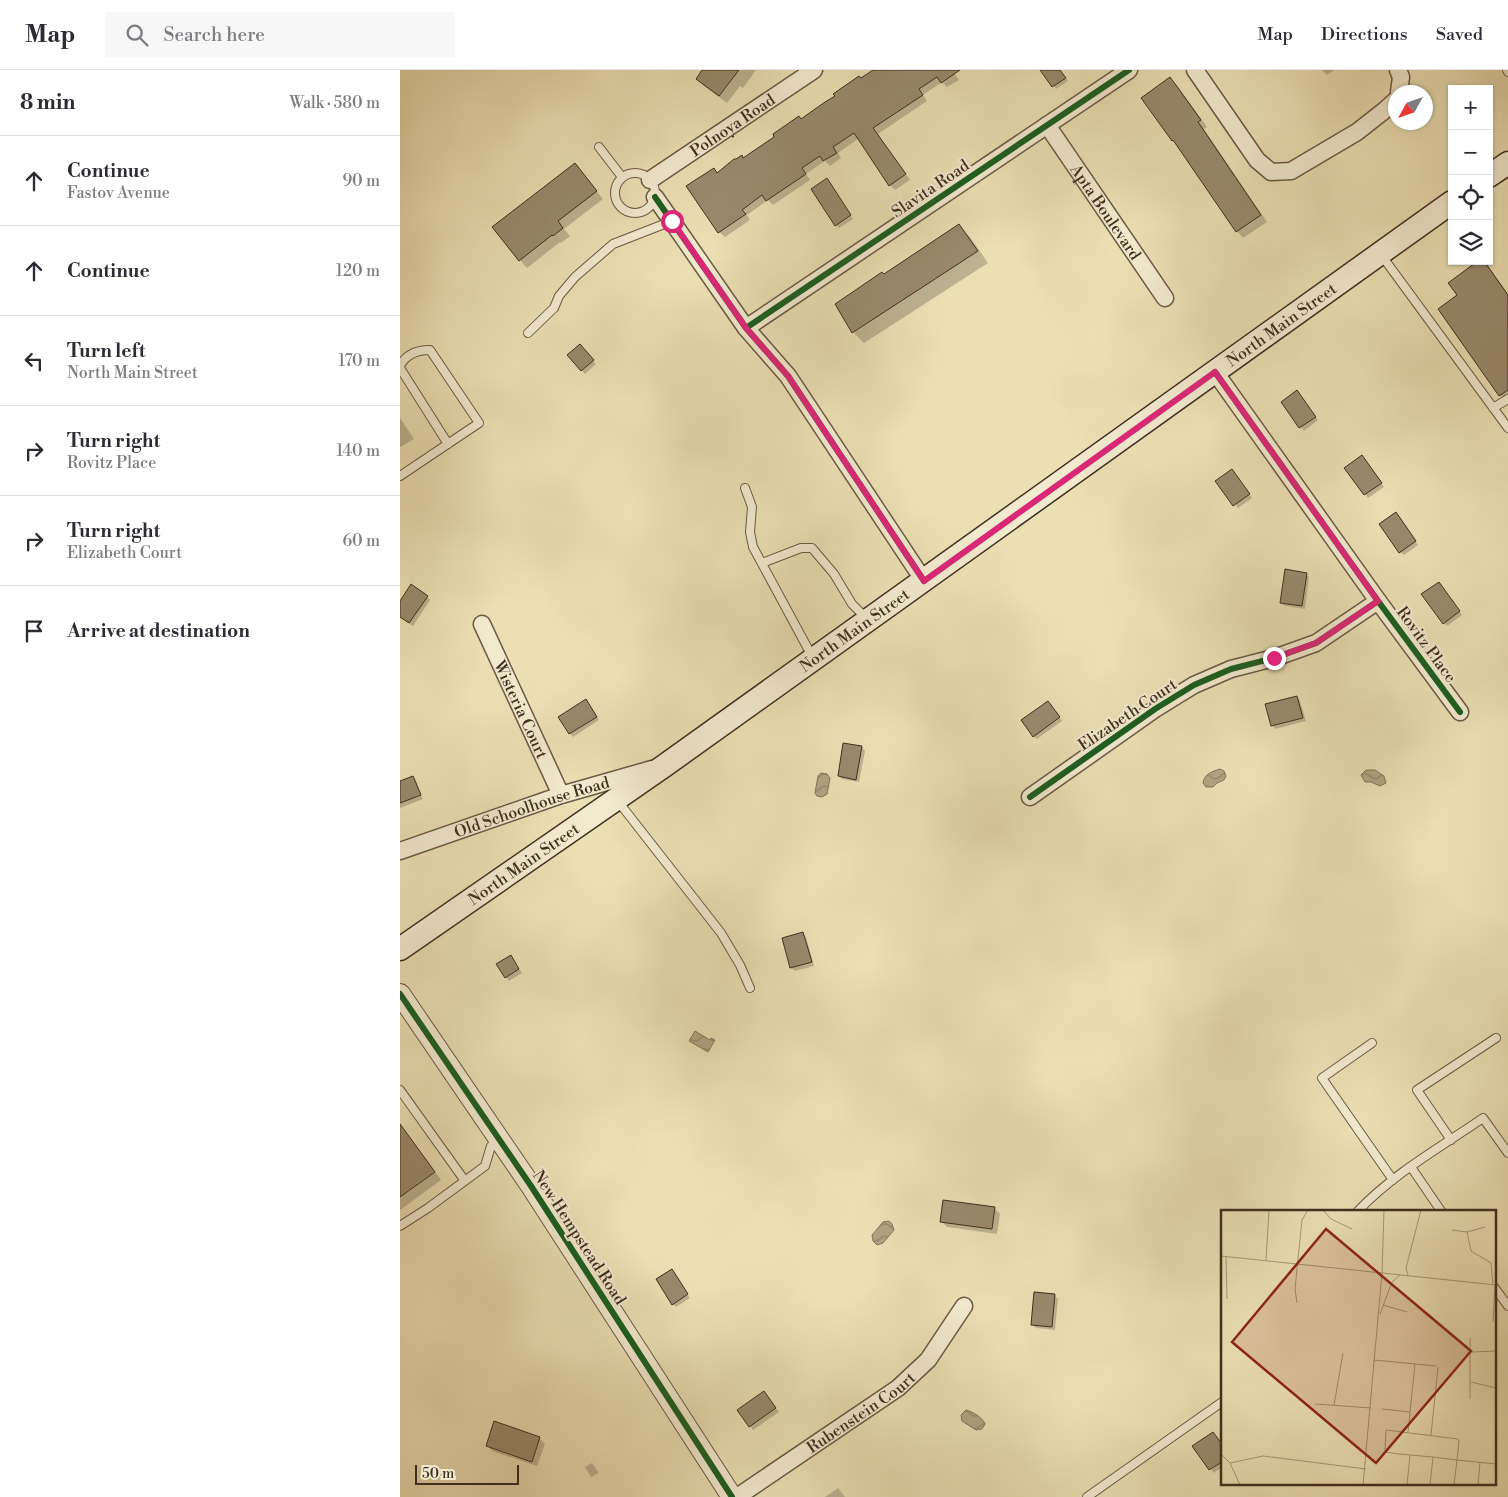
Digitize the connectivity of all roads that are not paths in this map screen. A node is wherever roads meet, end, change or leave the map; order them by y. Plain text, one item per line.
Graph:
1 (814, 70) edge
2 (1129, 70) edge
3 (1195, 70) edge
4 (1398, 70) edge
5 (1400, 85) edge
6 (1388, 107) edge
7 (1047, 125) junction
8 (599, 147) dead end
9 (1508, 163) edge
10 (1490, 175) edge
11 (622, 177) junction
12 (650, 180) junction
13 (655, 198) junction
14 (1448, 205) edge
15 (672, 221) junction
16 (1380, 254) junction
17 (1165, 298) dead end
18 (746, 328) junction
19 (528, 333) dead end
20 (400, 367) edge
21 (1215, 372) junction
22 (1508, 398) edge
23 (1493, 408) junction
24 (1508, 428) edge
25 (448, 444) junction
26 (400, 476) edge
27 (745, 488) dead end
28 (762, 563) junction
29 (924, 581) junction
30 (1378, 601) junction
31 (868, 621) junction
32 (482, 624) dead end
33 (814, 660) junction
34 (1460, 712) dead end
35 (664, 766) junction
36 (562, 795) junction
37 (1030, 797) dead end
38 (616, 799) junction
39 (400, 851) edge
40 (400, 949) edge
41 (750, 988) dead end
42 (400, 994) edge
43 (1496, 1038) dead end
44 (1372, 1043) dead end
45 (400, 1090) edge
46 (1450, 1140) junction
47 (499, 1141) junction
48 (1508, 1153) edge
49 (1411, 1167) junction
50 (1393, 1180) junction
51 (465, 1181) junction
52 (1359, 1210) edge
53 (1440, 1210) edge
54 (400, 1226) edge
55 (1496, 1290) edge
56 (964, 1306) dead end
57 (1508, 1306) edge
58 (1221, 1403) edge
59 (732, 1497) edge
60 (737, 1497) edge
61 (1087, 1497) edge

1 - 12 street, Polnoya Road
2 - 7 street, Slavita Road
3 - 6 street
4 - 5 street
7 - 17 street, Apta Boulevard
7 - 18 street, Slavita Road
8 - 11 lane
9 - 10 main road
11 - 12 lane
11 - 13 lane
12 - 13 lane
13 - 15 street
14 - 16 main road, North Main Street
15 - 18 street
15 - 19 lane
16 - 21 main road, North Main Street
16 - 23 lane
18 - 29 street
20 - 25 lane
20 - 25 lane
21 - 29 main road, North Main Street
21 - 30 street, Rovitz Place
22 - 23 lane
23 - 24 lane
25 - 26 lane
27 - 28 lane
28 - 31 lane
28 - 33 lane
29 - 31 main road, North Main Street
30 - 34 street, Rovitz Place
30 - 37 street, Elizabeth Court
31 - 33 main road, North Main Street
32 - 36 street, Wisteria Court
33 - 35 main road, North Main Street
35 - 36 street, Old Schoolhouse Road
35 - 38 main road, North Main Street
36 - 39 street, Old Schoolhouse Road
38 - 40 main road, North Main Street
38 - 41 lane
42 - 47 street, New Hempstead Road
43 - 46 lane
44 - 50 lane
45 - 51 lane
46 - 48 lane
46 - 49 lane
47 - 51 lane
47 - 59 street, New Hempstead Road
49 - 50 lane
49 - 53 lane
50 - 52 lane
51 - 54 lane
55 - 57 lane
56 - 60 street, Rubenstein Court
58 - 61 lane

